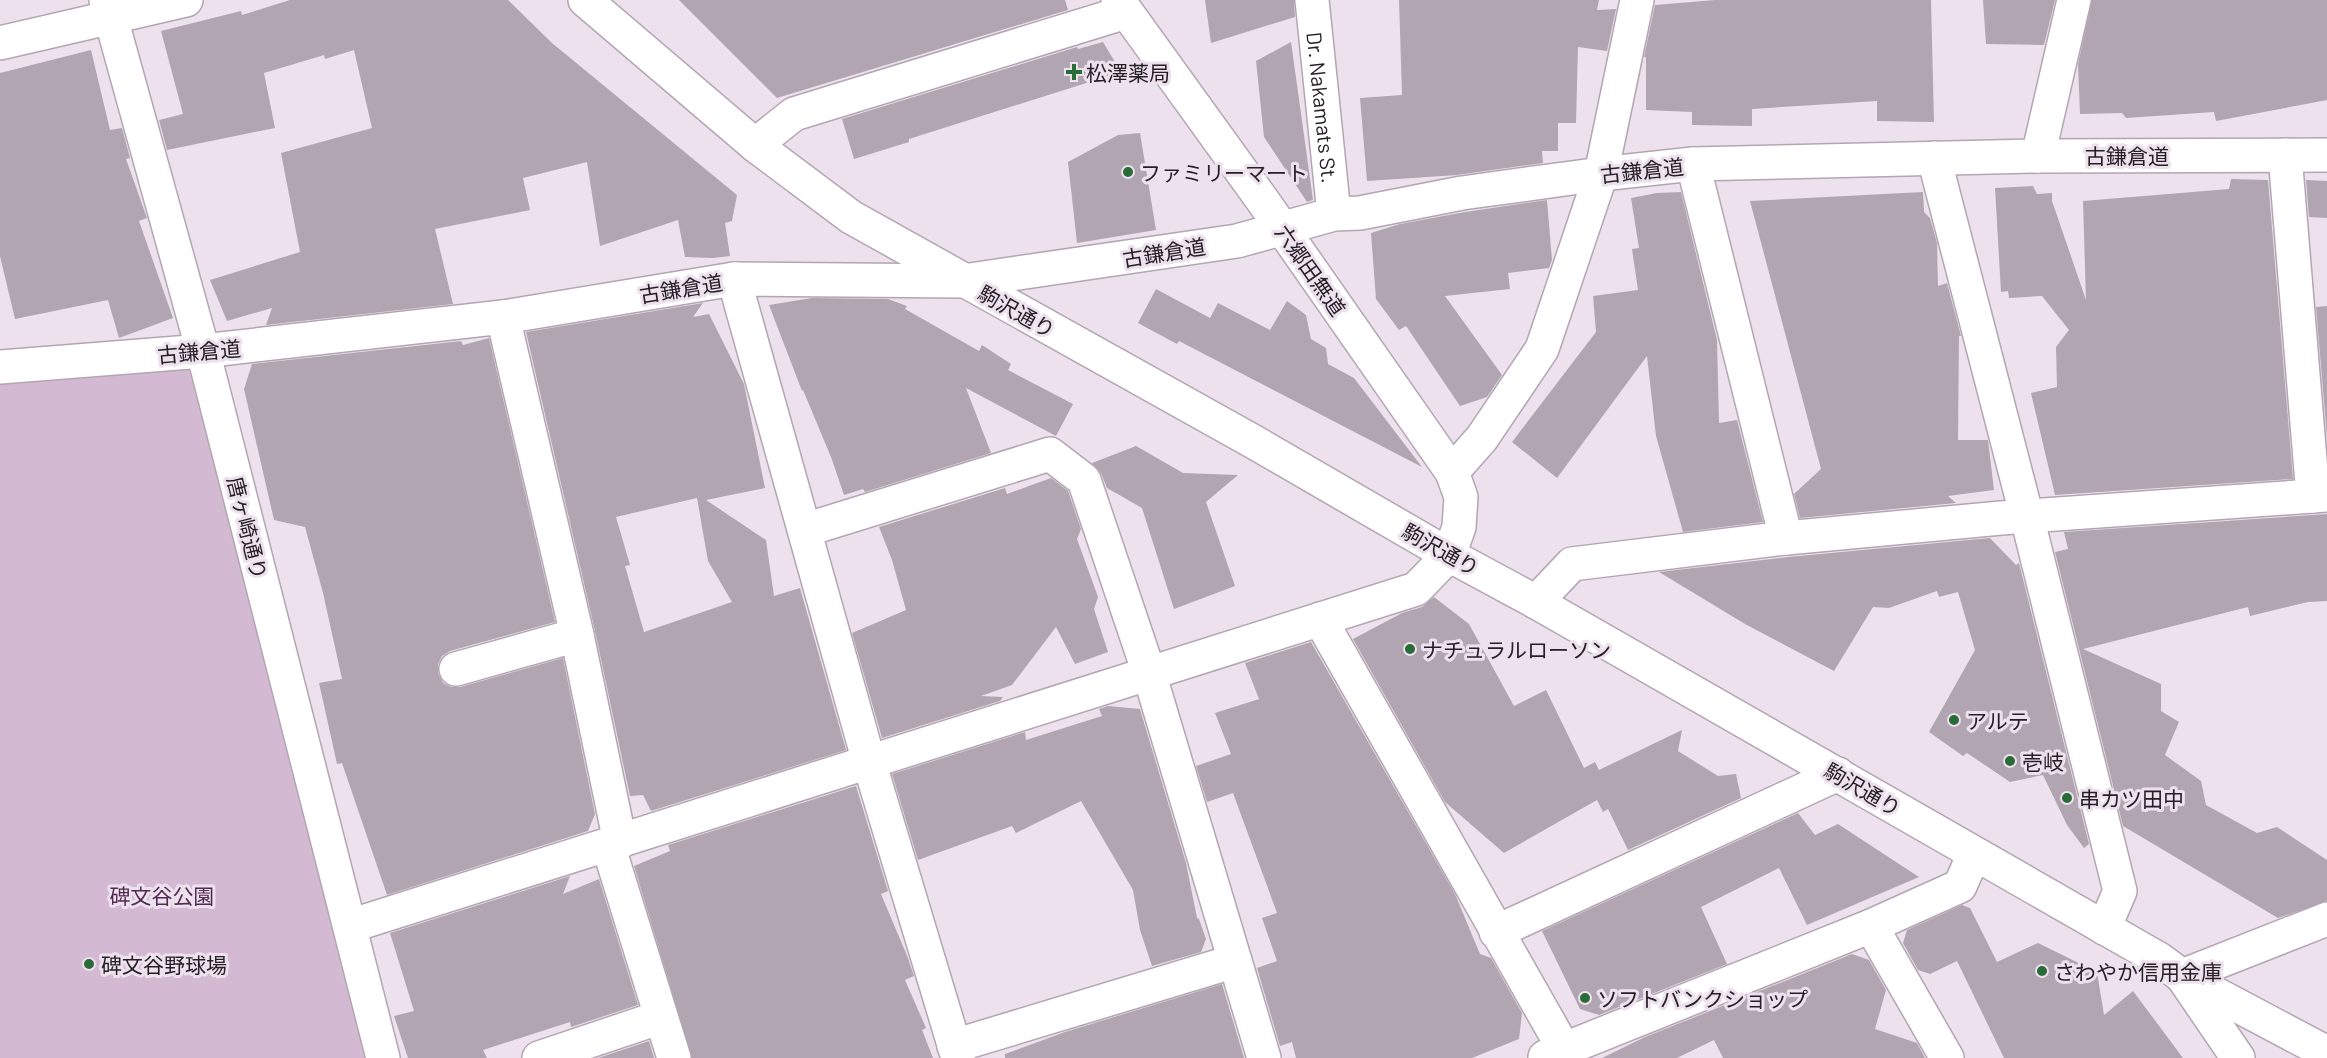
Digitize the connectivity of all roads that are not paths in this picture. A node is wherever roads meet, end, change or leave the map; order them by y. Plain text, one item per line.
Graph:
1 (186, 0) edge
2 (585, 0) edge
3 (1312, 0) edge
4 (1637, 0) edge
5 (2074, 0) edge
6 (1122, 6) edge
7 (108, 9) edge
8 (0, 43) edge
9 (755, 145) junction
10 (2285, 155) junction
11 (2327, 155) edge
12 (2038, 156) junction
13 (1934, 158) junction
14 (1693, 164) junction
15 (1601, 174) junction
16 (1334, 214) junction
17 (1282, 230) junction
18 (734, 279) junction
19 (963, 281) junction
20 (503, 317) junction
21 (203, 351) junction
22 (0, 367) edge
23 (1452, 472) junction
24 (2320, 496) edge
25 (2027, 517) junction
26 (805, 530) junction
27 (1786, 538) junction
28 (1449, 555) junction
29 (1536, 602) junction
30 (1320, 619) junction
31 (577, 635) junction
32 (456, 669) dead end
33 (1149, 674) junction
34 (870, 762) junction
35 (1838, 774) junction
36 (614, 843) junction
37 (1974, 854) junction
38 (2327, 920) edge
39 (350, 926) junction
40 (1871, 926) junction
41 (2104, 928) junction
42 (1496, 932) junction
43 (1235, 961) junction
44 (2182, 976) junction
45 (661, 1017) junction
46 (956, 1052) edge
47 (2327, 1053) edge
48 (1559, 1055) edge
49 (383, 1058) edge
50 (539, 1058) edge
51 (674, 1058) edge
52 (1264, 1058) edge
53 (1947, 1058) edge
54 (2238, 1058) edge

1 - 7 street
2 - 9 street, 駒沢通り
3 - 16 street, Dr. Nakamats St.
4 - 15 street
5 - 12 street
6 - 9 street
6 - 17 street, 六郷田無道
7 - 8 street
7 - 21 street, 唐ヶ崎通り
9 - 19 street, 駒沢通り
10 - 11 street, 古鎌倉道
10 - 12 street, 古鎌倉道
10 - 24 street
12 - 13 street, 古鎌倉道
13 - 14 street, 古鎌倉道
13 - 25 street
14 - 15 street, 古鎌倉道
14 - 27 street
15 - 16 street, 古鎌倉道
15 - 23 street
16 - 17 street, 古鎌倉道
17 - 19 street, 古鎌倉道
17 - 23 street, 六郷田無道
18 - 19 street, 古鎌倉道
18 - 20 street, 古鎌倉道
18 - 26 street
19 - 28 street, 駒沢通り
20 - 21 street, 古鎌倉道
20 - 31 street
21 - 22 street, 古鎌倉道
21 - 39 street, 唐ヶ崎通り
23 - 28 street, 六郷田無道
24 - 25 street
25 - 27 street
25 - 41 street
26 - 33 street
26 - 34 street
27 - 29 street
28 - 29 street, 駒沢通り
28 - 30 street
29 - 35 street, 駒沢通り
30 - 33 street
30 - 42 street
31 - 32 street
31 - 36 street
33 - 34 street
33 - 43 street
34 - 36 street
34 - 46 street
35 - 37 street, 駒沢通り
35 - 42 street
36 - 39 street
36 - 45 street
37 - 40 street
37 - 41 street, 駒沢通り
38 - 44 street
39 - 49 street, 唐ヶ崎通り
40 - 48 street
40 - 53 street
41 - 44 street, 駒沢通り
42 - 48 street
43 - 46 street
43 - 52 street
44 - 47 street, 駒沢通り
44 - 54 street
45 - 50 street
45 - 51 street

